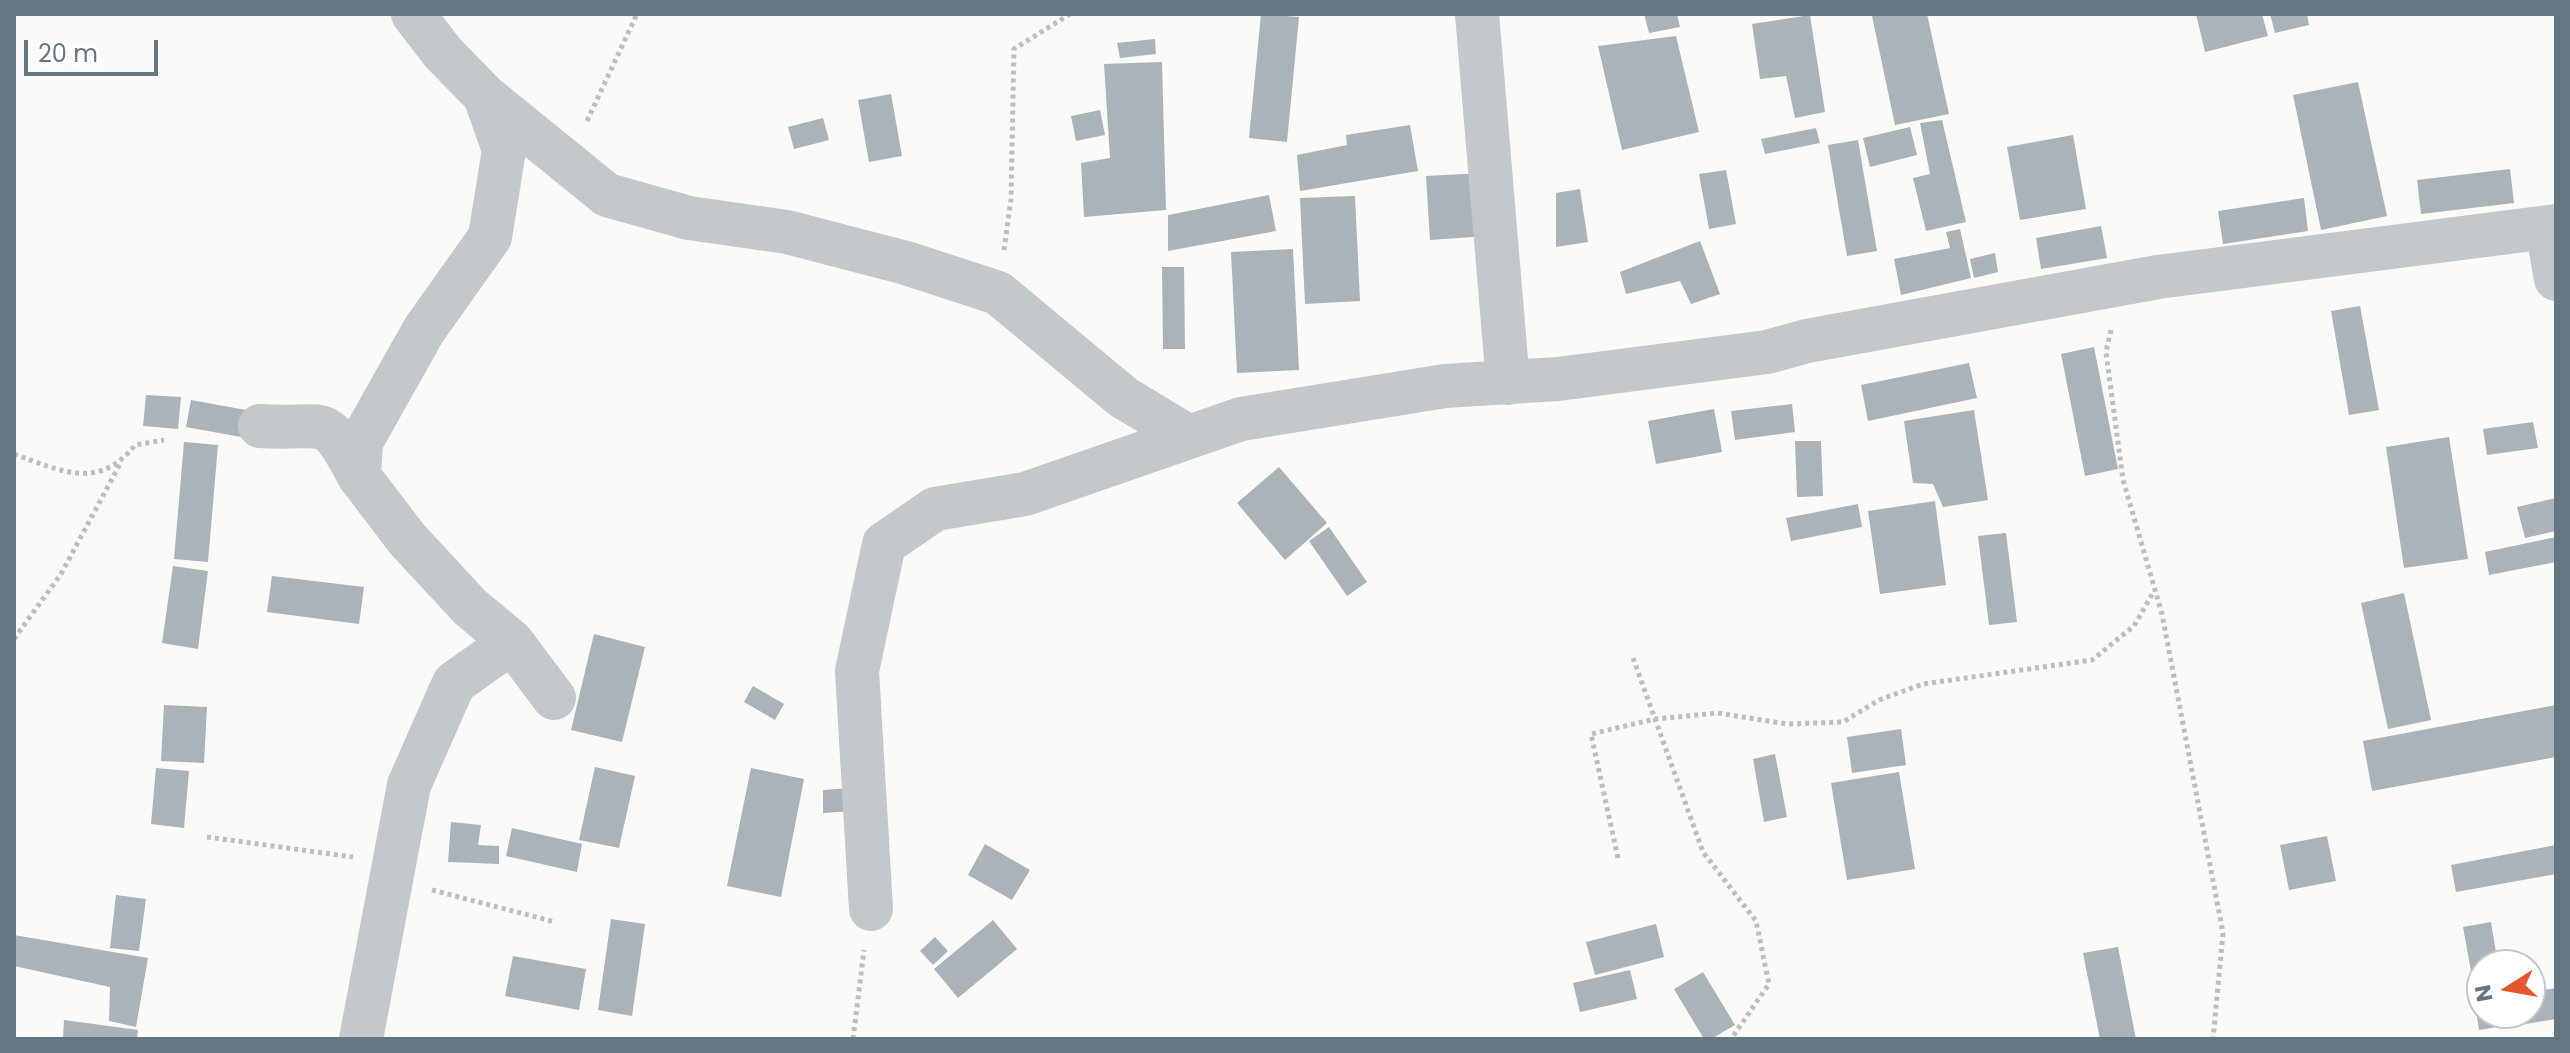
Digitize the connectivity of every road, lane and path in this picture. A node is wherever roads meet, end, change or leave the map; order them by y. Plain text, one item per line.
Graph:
1 (413, 14) edge
2 (637, 14) edge
3 (1070, 14) edge
4 (1477, 14) edge
5 (485, 96) junction
6 (565, 160) junction
7 (2552, 227) edge
8 (2556, 279) edge
9 (2123, 283) junction
10 (998, 293) junction
11 (1508, 383) junction
12 (390, 389) junction
13 (318, 424) junction
14 (260, 426) dead end
15 (1189, 437) junction
16 (164, 440) dead end
17 (14, 454) edge
18 (120, 464) junction
19 (359, 476) junction
20 (2155, 590) junction
21 (14, 639) edge
22 (512, 642) junction
23 (1633, 658) dead end
24 (554, 698) dead end
25 (1655, 719) junction
26 (1618, 858) dead end
27 (871, 909) joint
28 (361, 1039) edge
29 (853, 1039) edge
30 (1731, 1039) edge
31 (2213, 1039) edge

1 - 5 street
2 - 6 path
3 - 10 path
4 - 11 street
5 - 6 street
5 - 12 street
6 - 10 street
7 - 8 street
7 - 9 street
9 - 11 street
9 - 20 path
10 - 15 street
11 - 15 street
12 - 13 street
12 - 19 street
13 - 14 street
13 - 19 street
15 - 27 street
16 - 18 path
17 - 18 path
18 - 21 path
19 - 22 street
20 - 25 path
20 - 31 path
22 - 24 street
22 - 28 street
23 - 25 path
25 - 26 path
25 - 30 path
27 - 29 path

